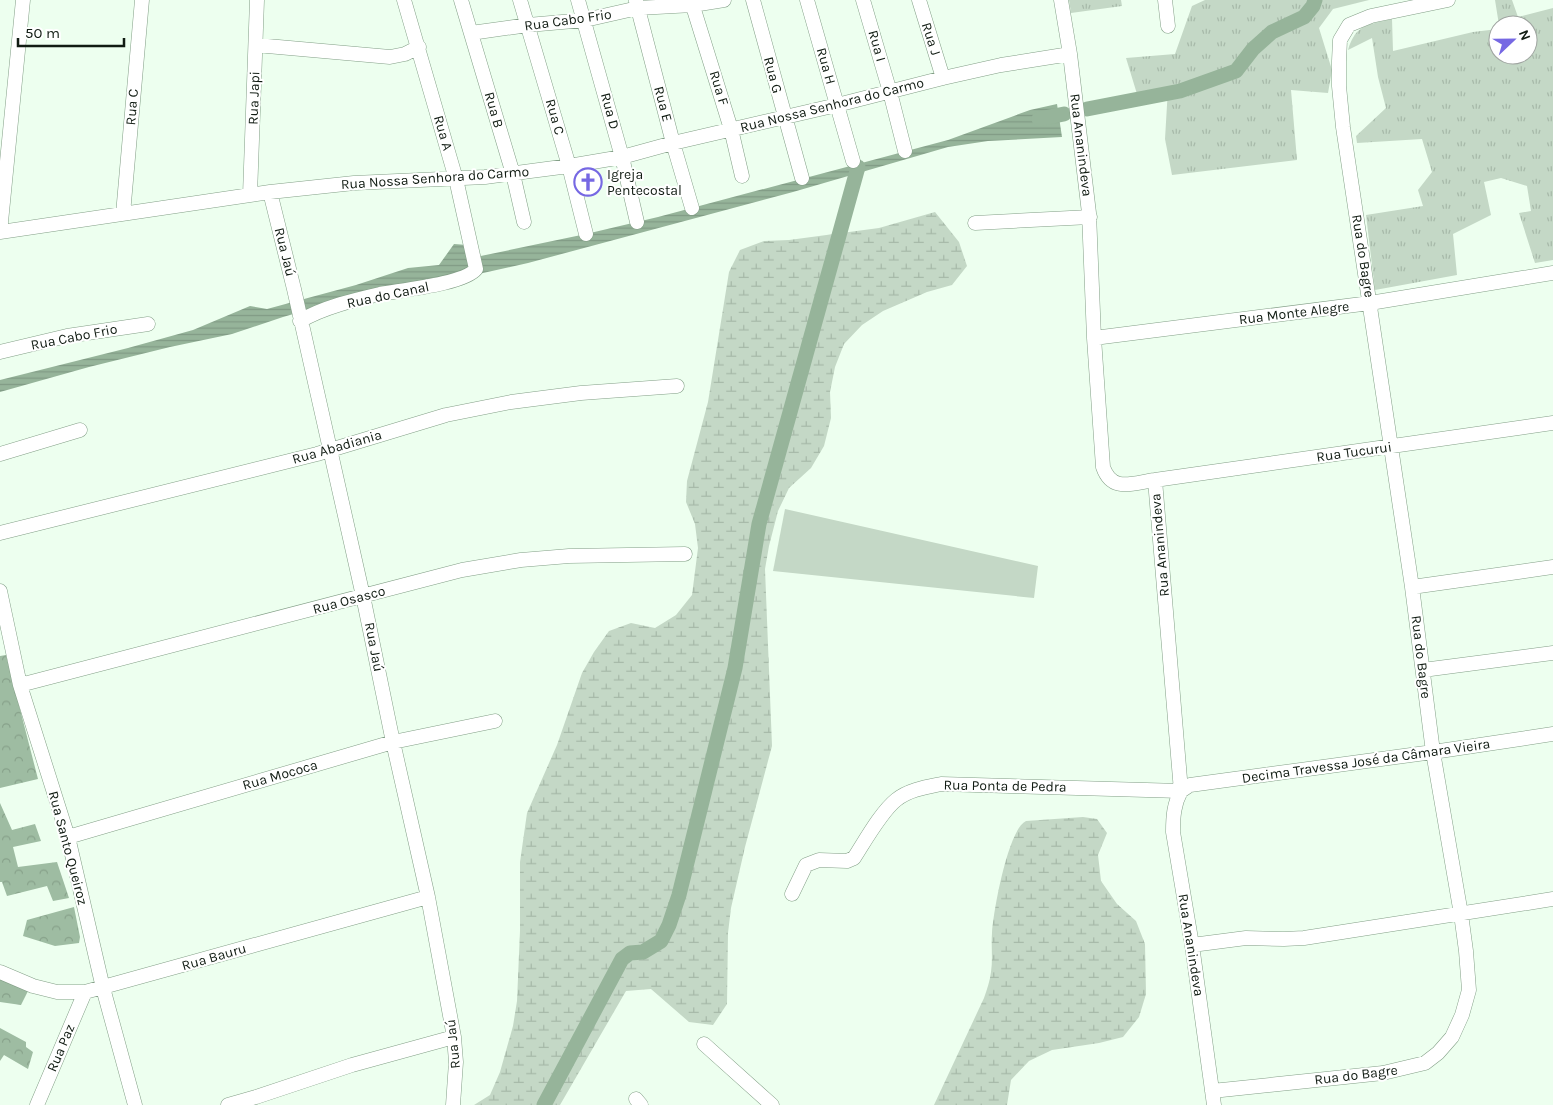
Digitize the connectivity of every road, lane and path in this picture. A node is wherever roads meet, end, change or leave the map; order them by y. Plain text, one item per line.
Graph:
1 (22, 0) edge
2 (142, 0) edge
3 (257, 0) edge
4 (404, 0) edge
5 (461, 0) edge
6 (520, 0) edge
7 (578, 0) edge
8 (724, 0) edge
9 (752, 0) edge
10 (807, 0) edge
11 (864, 0) edge
12 (919, 0) edge
13 (1061, 0) edge
14 (1166, 0) edge
15 (1448, 0) edge
16 (692, 2) edge
17 (637, 4) edge
18 (585, 20) junction
19 (528, 25) junction
20 (1168, 26) dead end
21 (472, 33) junction
22 (256, 45) junction
23 (418, 47) junction
24 (1070, 54) junction
25 (944, 78) junction
26 (890, 92) junction
27 (837, 106) junction
28 (784, 116) junction
29 (731, 129) junction
30 (673, 143) junction
31 (905, 151) dead end
32 (622, 157) junction
33 (853, 161) dead end
34 (569, 166) junction
35 (513, 174) junction
36 (742, 176) dead end
37 (802, 178) dead end
38 (456, 179) junction
39 (270, 192) junction
40 (250, 195) junction
41 (692, 208) dead end
42 (123, 214) junction
43 (1090, 217) junction
44 (524, 222) dead end
45 (637, 222) dead end
46 (975, 223) dead end
47 (0, 232) edge
48 (586, 234) dead end
49 (475, 263) joint
50 (1553, 272) edge
51 (1370, 303) junction
52 (300, 317) junction
53 (148, 324) dead end
54 (1094, 338) junction
55 (0, 352) edge
56 (678, 386) dead end
57 (1553, 423) edge
58 (80, 430) dead end
59 (1390, 446) junction
60 (330, 449) junction
61 (0, 454) edge
62 (1155, 480) junction
63 (0, 533) edge
64 (685, 554) dead end
65 (1553, 567) edge
66 (1412, 587) junction
67 (0, 590) edge
68 (364, 596) junction
69 (1553, 653) edge
70 (1423, 670) junction
71 (20, 685) junction
72 (495, 721) dead end
73 (1553, 734) edge
74 (393, 742) junction
75 (1433, 752) junction
76 (1181, 791) junction
77 (68, 837) junction
78 (792, 894) dead end
79 (428, 897) junction
80 (1553, 899) edge
81 (1461, 914) junction
82 (1192, 945) junction
83 (0, 972) edge
84 (103, 988) junction
85 (85, 992) junction
86 (454, 1037) junction
87 (704, 1044) dead end
88 (1212, 1091) junction
89 (37, 1105) edge
90 (136, 1105) edge
91 (228, 1105) edge
92 (453, 1105) edge
93 (772, 1105) edge
94 (1214, 1105) edge

1 - 47 street
2 - 42 street, Rua C
3 - 22 street, Rua Japi
4 - 23 street, Rua A
5 - 21 street, Rua B
6 - 19 street, Rua C
7 - 18 street, Rua D
8 - 16 street, Rua Cabo Frio
9 - 28 street, Rua G
10 - 27 street, Rua H
11 - 26 street, Rua I
12 - 25 street, Rua J
13 - 24 street, Rua Ananindeva
14 - 20 street
15 - 51 street, Rua do Bagre
16 - 17 street, Rua Cabo Frio
16 - 29 street, Rua F
17 - 18 street, Rua Cabo Frio
17 - 30 street, Rua E
18 - 19 street, Rua Cabo Frio
18 - 32 street, Rua D
19 - 21 street, Rua Cabo Frio
19 - 34 street, Rua C
21 - 35 street, Rua B
22 - 23 street
22 - 40 street, Rua Japi
23 - 38 street, Rua A
24 - 25 street, Rua Nossa Senhora do Carmo
24 - 43 street, Rua Ananindeva
25 - 26 street, Rua Nossa Senhora do Carmo
26 - 27 street, Rua Nossa Senhora do Carmo
26 - 31 street, Rua I
27 - 28 street, Rua Nossa Senhora do Carmo
27 - 33 street, Rua H
28 - 29 street, Rua Nossa Senhora do Carmo
28 - 37 street, Rua G
29 - 30 street, Rua Nossa Senhora do Carmo
29 - 36 street, Rua F
30 - 32 street, Rua Nossa Senhora do Carmo
30 - 41 street, Rua E
32 - 34 street, Rua Nossa Senhora do Carmo
32 - 45 street, Rua D
34 - 35 street, Rua Nossa Senhora do Carmo
34 - 48 street, Rua C
35 - 38 street, Rua Nossa Senhora do Carmo
35 - 44 street, Rua B
38 - 39 street, Rua Nossa Senhora do Carmo
38 - 49 street, Rua A
39 - 40 street, Rua Nossa Senhora do Carmo
39 - 52 street, Rua Jaú
40 - 42 street, Rua Nossa Senhora do Carmo
42 - 47 street, Rua Nossa Senhora do Carmo
43 - 46 street
43 - 54 street, Rua Ananindeva
49 - 52 street, Rua do Canal
50 - 51 street, Rua Monte Alegre
51 - 54 street, Rua Monte Alegre
51 - 59 street, Rua do Bagre
52 - 60 street, Rua Jaú
53 - 55 street, Rua Cabo Frio
54 - 62 street, Rua Ananindeva
56 - 60 street, Rua Abadiania
57 - 59 street, Rua Tucurui
58 - 61 street
59 - 62 street, Rua Tucurui
59 - 66 street, Rua do Bagre
60 - 63 street, Rua Abadiania
60 - 68 street, Rua Jaú
62 - 76 street, Rua Ananindeva
64 - 68 street, Rua Osasco
65 - 66 street
66 - 70 street, Rua do Bagre
67 - 71 street, Rua Santo Queiroz
68 - 71 street, Rua Osasco
68 - 74 street, Rua Jaú
69 - 70 street
70 - 75 street, Rua do Bagre
71 - 77 street, Rua Santo Queiroz
72 - 74 street, Rua Mococa
73 - 75 street, Decima Travessa José da Câmara Vieira
74 - 77 street, Rua Mococa
74 - 79 street, Rua Jaú
75 - 76 street, Decima Travessa José da Câmara Vieira
75 - 81 street, Rua do Bagre
76 - 78 street, Rua Ponta de Pedra
76 - 82 street, Rua Ananindeva
77 - 84 street, Rua Santo Queiroz
79 - 84 street, Rua Bauru
79 - 86 street, Rua Jaú
80 - 81 street
81 - 82 street
81 - 88 street, Rua do Bagre
82 - 88 street, Rua Ananindeva
83 - 85 street, Rua Bauru
84 - 85 street, Rua Bauru
84 - 90 street, Rua Santo Queiroz
85 - 89 street, Rua Paz
86 - 91 street
86 - 92 street, Rua Jaú
87 - 93 street
88 - 94 street, Rua Ananindeva

